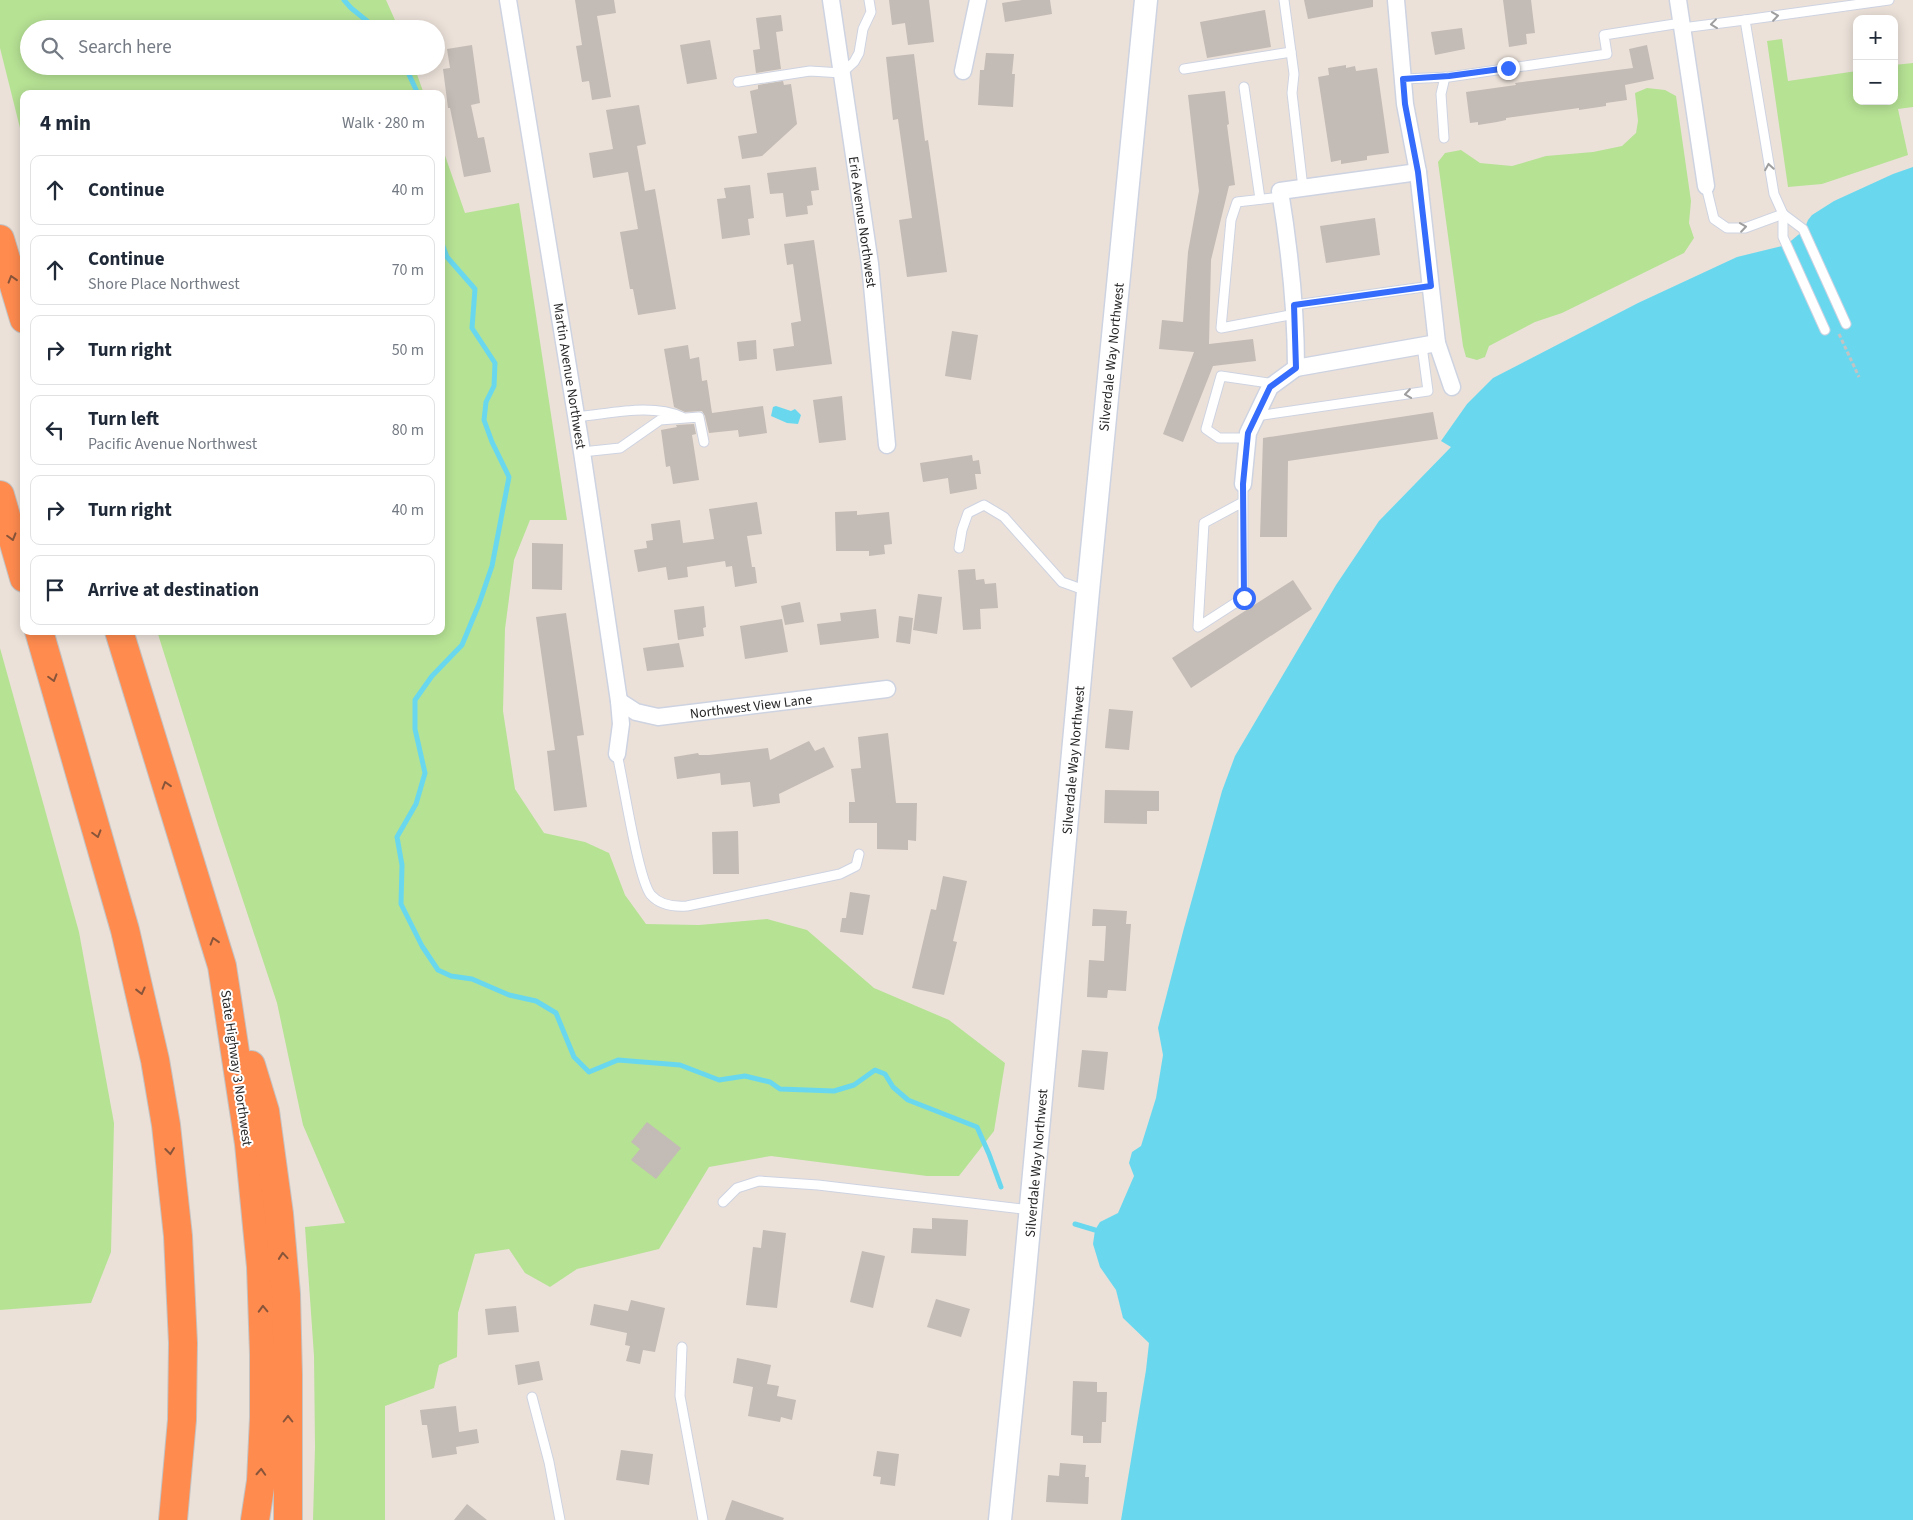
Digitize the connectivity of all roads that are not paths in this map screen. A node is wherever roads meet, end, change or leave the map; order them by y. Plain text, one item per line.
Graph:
1 (508, 0) edge
2 (831, 0) edge
3 (869, 0) edge
4 (978, 0) edge
5 (1146, 0) edge
6 (1284, 0) edge
7 (1396, 0) edge
8 (1678, 0) edge
9 (1890, 0) edge
10 (1834, 4) edge
11 (1745, 20) junction
12 (1682, 25) junction
13 (1291, 52) junction
14 (1184, 69) dead end
15 (963, 71) dead end
16 (842, 73) junction
17 (1445, 77) junction
18 (1403, 79) junction
19 (738, 82) dead end
20 (1244, 87) dead end
21 (1444, 138) dead end
22 (1418, 172) junction
23 (1706, 186) joint
24 (1303, 188) junction
25 (1281, 197) junction
26 (1260, 199) junction
27 (1783, 214) junction
28 (0, 239) edge
29 (1431, 286) junction
30 (20, 306) edge
31 (1295, 310) junction
32 (1846, 324) dead end
33 (1825, 330) dead end
34 (1429, 344) junction
35 (1296, 368) junction
36 (1275, 384) junction
37 (1452, 387) dead end
38 (1256, 416) junction
39 (576, 417) junction
40 (684, 418) junction
41 (1247, 438) junction
42 (704, 442) dead end
43 (887, 445) dead end
44 (582, 452) junction
45 (1243, 484) joint
46 (0, 496) edge
47 (1243, 502) junction
48 (959, 548) dead end
49 (20, 564) edge
50 (1088, 591) junction
51 (40, 635) edge
52 (120, 635) edge
53 (887, 689) dead end
54 (619, 701) junction
55 (618, 754) joint
56 (859, 854) dead end
57 (222, 966) junction
58 (723, 1202) dead end
59 (1031, 1210) junction
60 (682, 1347) dead end
61 (532, 1397) dead end
62 (182, 1420) junction
63 (157, 1520) edge
64 (173, 1520) edge
65 (256, 1520) edge
66 (288, 1520) edge
67 (560, 1520) edge
68 (703, 1520) edge
69 (1000, 1520) edge

1 - 39 street, Martin Avenue Northwest
2 - 16 street, Erie Avenue Northwest
3 - 16 lane
4 - 15 street
5 - 50 main road, Silverdale Way Northwest
6 - 13 lane
7 - 18 street
8 - 12 street
9 - 10 lane
11 -> 10 lane
11 -> 12 lane
27 -> 11 lane
12 - 17 lane
12 - 23 street
13 - 14 lane
13 - 24 lane
16 - 19 lane
16 - 43 street, Erie Avenue Northwest
17 - 18 lane
17 - 21 lane
18 - 22 street
20 - 26 lane
22 - 24 street
22 - 29 street
23 -> 27 lane
24 - 25 street
25 - 26 lane
25 - 31 street
26 - 31 lane
27 - 32 lane
27 - 33 lane
30 -> 28 highway
29 - 31 lane
29 - 34 street
31 - 35 street
34 - 35 street
34 - 37 street
34 -> 38 lane
35 - 36 street
36 - 38 street
36 - 41 lane
38 - 41 street
39 - 40 lane
39 - 44 street, Martin Avenue Northwest
40 - 42 lane
40 - 44 lane
41 - 45 street
44 - 54 street, Martin Avenue Northwest
45 - 47 lane
46 -> 49 highway
47 - 47 lane
48 - 50 lane
50 - 59 main road, Silverdale Way Northwest
51 -> 62 highway
57 -> 52 highway, State Highway 3 Northwest
53 - 54 street, Northwest View Lane
54 - 55 street, Martin Avenue Northwest
55 - 56 lane
65 -> 57 highway, State Highway 3 Northwest
66 -> 57 highway
58 - 59 lane
59 - 69 main road, Silverdale Way Northwest
60 - 68 lane
61 - 67 lane
62 - 63 highway
62 - 64 highway

